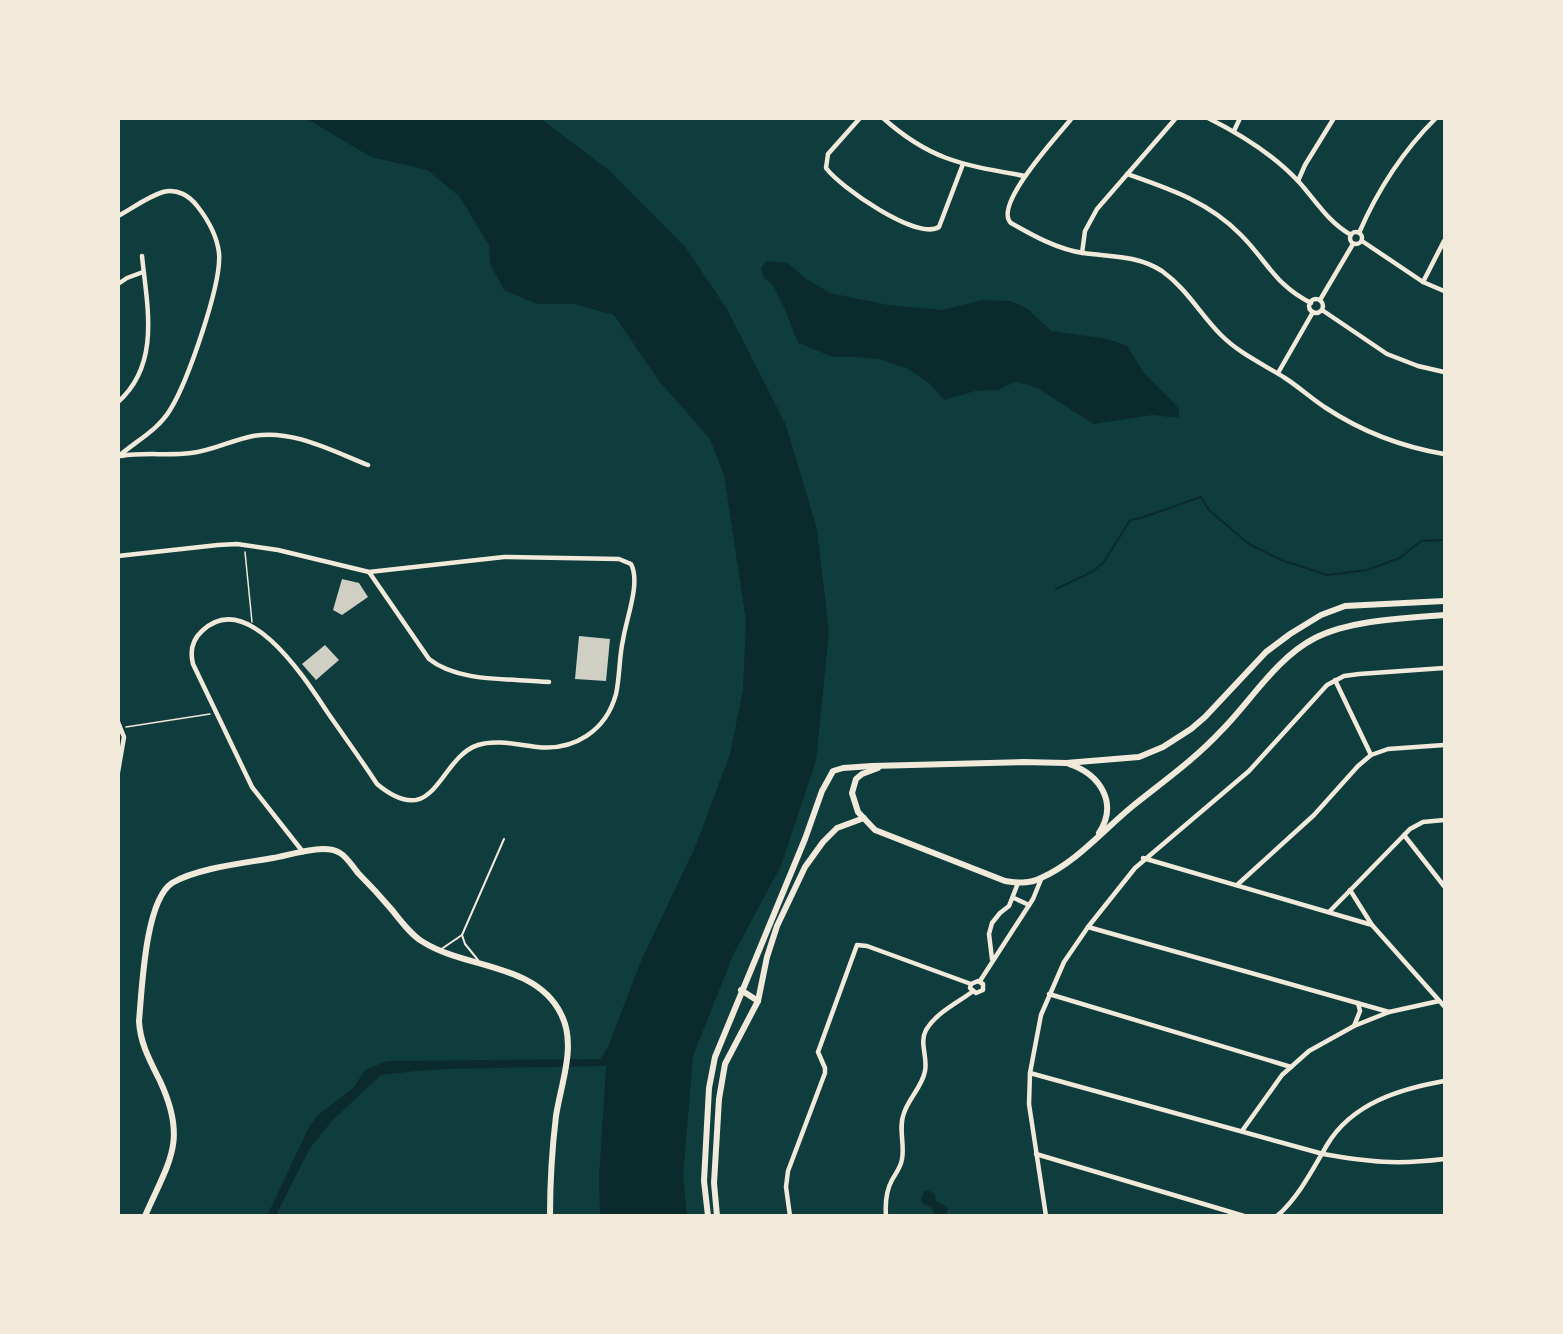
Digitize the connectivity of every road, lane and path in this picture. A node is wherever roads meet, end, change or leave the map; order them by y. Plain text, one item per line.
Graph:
1 (860, 118) edge
2 (883, 118) edge
3 (1072, 118) edge
4 (1176, 118) edge
5 (1208, 118) edge
6 (1240, 118) edge
7 (1334, 118) edge
8 (1436, 118) edge
9 (1234, 131) junction
10 (963, 164) junction
11 (1127, 174) junction
12 (1025, 176) junction
13 (1298, 181) junction
14 (118, 216) edge
15 (1359, 233) junction
16 (1351, 235) junction
17 (1444, 241) edge
18 (1362, 242) junction
19 (1353, 244) junction
20 (1082, 253) junction
21 (142, 256) dead end
22 (143, 272) junction
23 (1423, 282) junction
24 (118, 284) edge
25 (1444, 291) edge
26 (1320, 300) junction
27 (1311, 303) junction
28 (1322, 310) junction
29 (1313, 312) junction
30 (1444, 372) edge
31 (1278, 373) junction
32 (118, 402) edge
33 (1444, 454) edge
34 (119, 456) edge
35 (368, 465) dead end
36 (244, 545) junction
37 (118, 556) edge
38 (369, 572) junction
39 (1444, 601) edge
40 (1444, 615) edge
41 (253, 628) junction
42 (1444, 668) edge
43 (1335, 680) junction
44 (549, 682) dead end
45 (217, 713) junction
46 (119, 725) edge
47 (1444, 745) edge
48 (1371, 755) junction
49 (1066, 763) junction
50 (882, 767) junction
51 (118, 772) edge
52 (864, 818) junction
53 (1444, 820) edge
54 (1404, 835) junction
55 (1095, 838) junction
56 (504, 839) dead end
57 (303, 852) junction
58 (1143, 858) junction
59 (1042, 878) junction
60 (1018, 883) junction
61 (1237, 885) junction
62 (1444, 886) edge
63 (1350, 890) junction
64 (1014, 898) junction
65 (1029, 905) junction
66 (1329, 912) junction
67 (1372, 925) junction
68 (1088, 927) junction
69 (462, 935) junction
70 (440, 950) junction
71 (992, 959) junction
72 (482, 964) junction
73 (980, 981) junction
74 (971, 984) junction
75 (741, 990) junction
76 (972, 992) junction
77 (1049, 994) junction
78 (758, 1000) junction
79 (1439, 1001) junction
80 (1358, 1003) junction
81 (1444, 1006) edge
82 (1389, 1012) junction
83 (1354, 1026) junction
84 (1291, 1067) junction
85 (1030, 1073) junction
86 (1444, 1081) edge
87 (1242, 1131) junction
88 (1036, 1154) junction
89 (1323, 1154) junction
90 (1444, 1160) edge
91 (145, 1215) edge
92 (550, 1215) edge
93 (708, 1215) edge
94 (717, 1215) edge
95 (790, 1215) edge
96 (886, 1215) edge
97 (1046, 1215) edge
98 (1244, 1215) edge
99 (1276, 1215) edge

1 - 10 street
2 - 10 street
3 - 12 street
4 - 11 street
5 - 9 street
6 - 9 street
7 - 13 street
8 - 15 street
9 - 13 street
10 - 12 street
11 - 20 street
11 - 27 street
12 - 20 street
13 - 16 street
14 - 34 street
15 - 16 street
15 - 18 street
16 - 19 street
17 - 23 street
18 - 19 street
18 - 23 street
19 - 26 street
20 - 31 street
21 - 22 street
22 - 24 street
22 - 32 street
23 - 25 street
26 - 27 street
26 - 28 street
27 - 29 street
28 - 29 street
28 - 30 street
29 - 31 street
31 - 33 street
34 - 35 street
36 - 37 street
36 - 38 street
36 - 41 path
38 - 41 street
38 - 44 street
39 - 49 main road
40 - 55 main road
41 - 45 street
42 - 43 street
43 - 48 street
43 - 58 street
45 - 46 path
45 - 57 street
46 - 51 street
47 - 48 street
48 - 61 street
49 - 50 main road
49 - 55 main road
50 - 52 main road
50 - 75 main road
52 - 60 main road
52 - 78 main road
53 - 54 street
54 - 62 street
54 - 63 street
55 - 59 main road
56 - 69 lane
57 - 70 main road
57 - 91 main road
58 - 61 street
58 - 68 street
59 - 60 main road
59 - 65 street
60 - 64 street
61 - 66 street
63 - 66 street
63 - 67 street
64 - 65 street
64 - 71 street
65 - 71 street
66 - 67 street
67 - 79 street
68 - 77 street
68 - 80 street
69 - 70 lane
69 - 72 lane
70 - 72 main road
71 - 73 street
72 - 92 main road
73 - 74 street
73 - 76 street
74 - 76 street
74 - 95 street
75 - 78 main road
75 - 93 main road
76 - 96 street
77 - 84 street
77 - 85 street
78 - 94 main road
79 - 81 street
79 - 82 street
80 - 82 street
80 - 83 street
82 - 83 street
83 - 84 street
84 - 87 street
85 - 87 street
85 - 88 street
86 - 89 street
87 - 89 street
88 - 97 street
88 - 98 street
89 - 90 street
89 - 99 street

